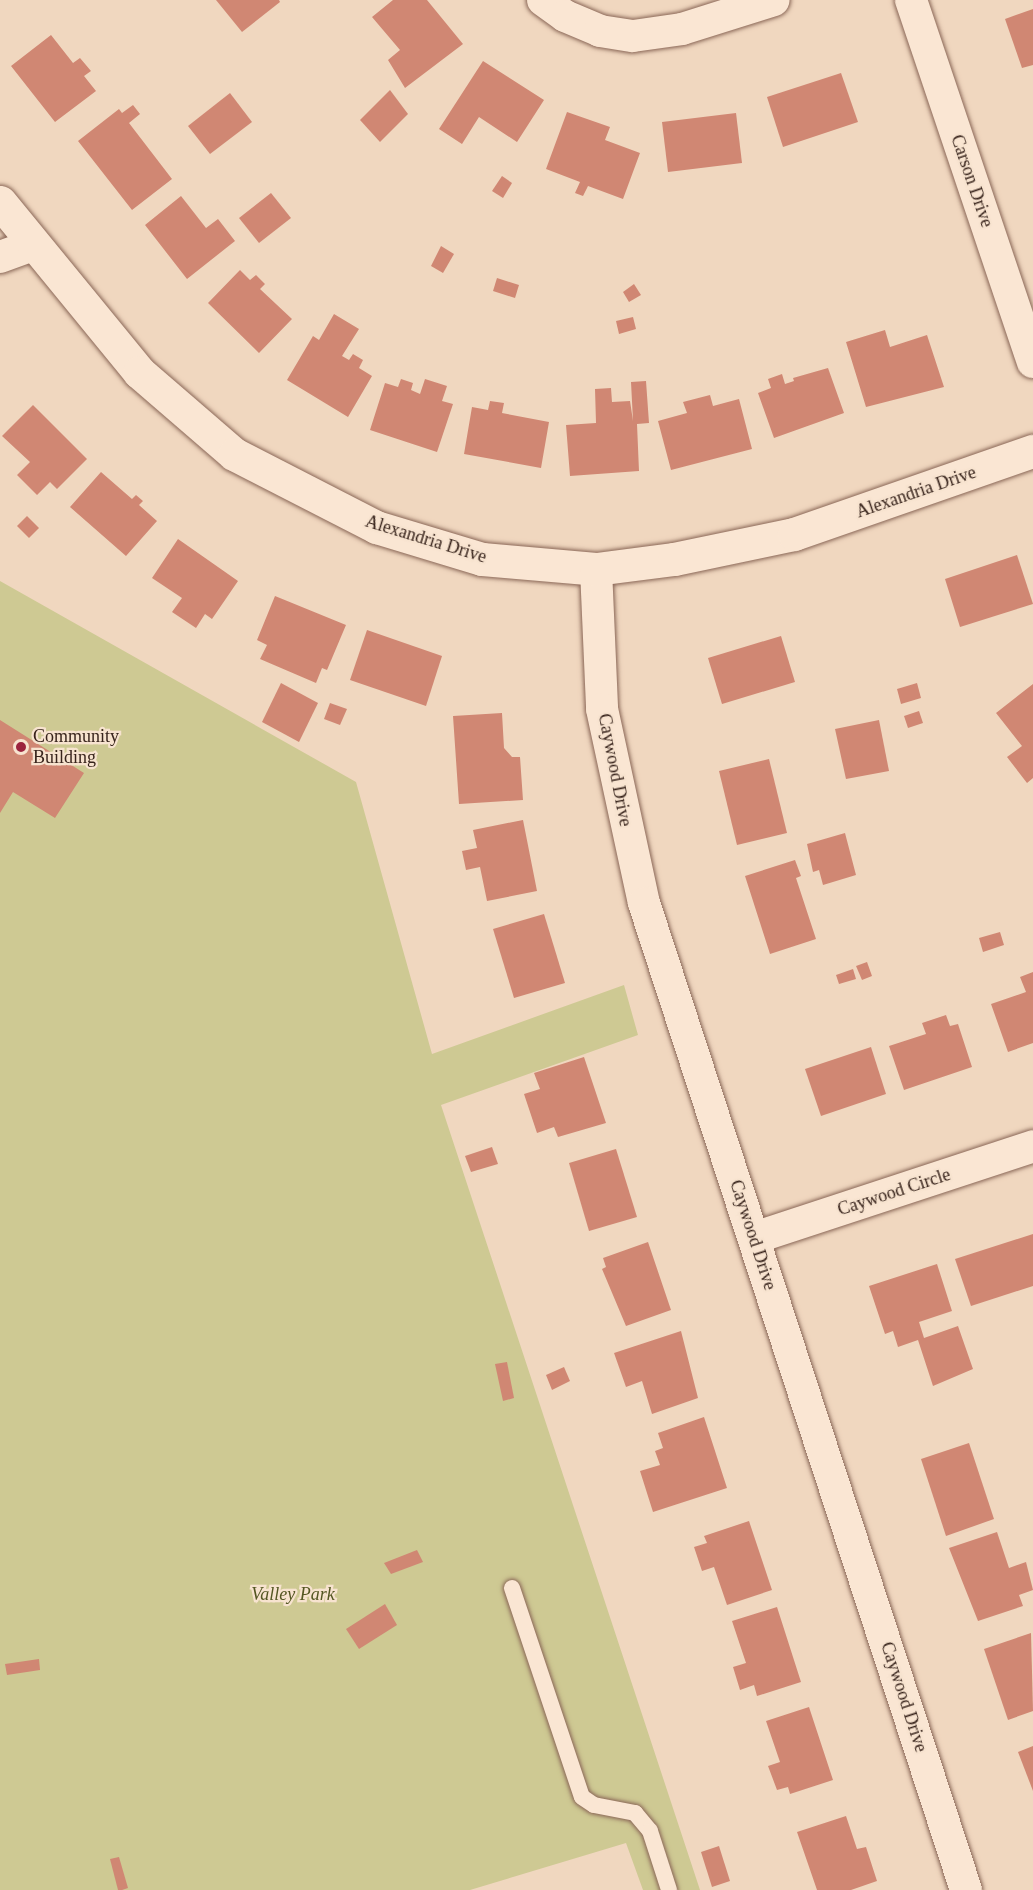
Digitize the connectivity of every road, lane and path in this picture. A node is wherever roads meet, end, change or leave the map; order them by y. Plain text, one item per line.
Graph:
1 (543, 0) edge
2 (774, 0) edge
3 (911, 0) edge
4 (0, 202) edge
5 (33, 245) junction
6 (0, 257) edge
7 (1033, 362) edge
8 (1033, 451) edge
9 (596, 569) junction
10 (1033, 1146) edge
11 (754, 1238) junction
12 (513, 1588) dead end
13 (669, 1890) edge
14 (966, 1890) edge

1 - 2 street
3 - 7 street, Carson Drive
4 - 5 street, Alexandria Drive
5 - 6 street
5 - 9 street, Alexandria Drive
8 - 9 street, Alexandria Drive
9 - 11 street, Caywood Drive
10 - 11 street, Caywood Circle
11 - 14 street, Caywood Drive
12 - 13 lane

